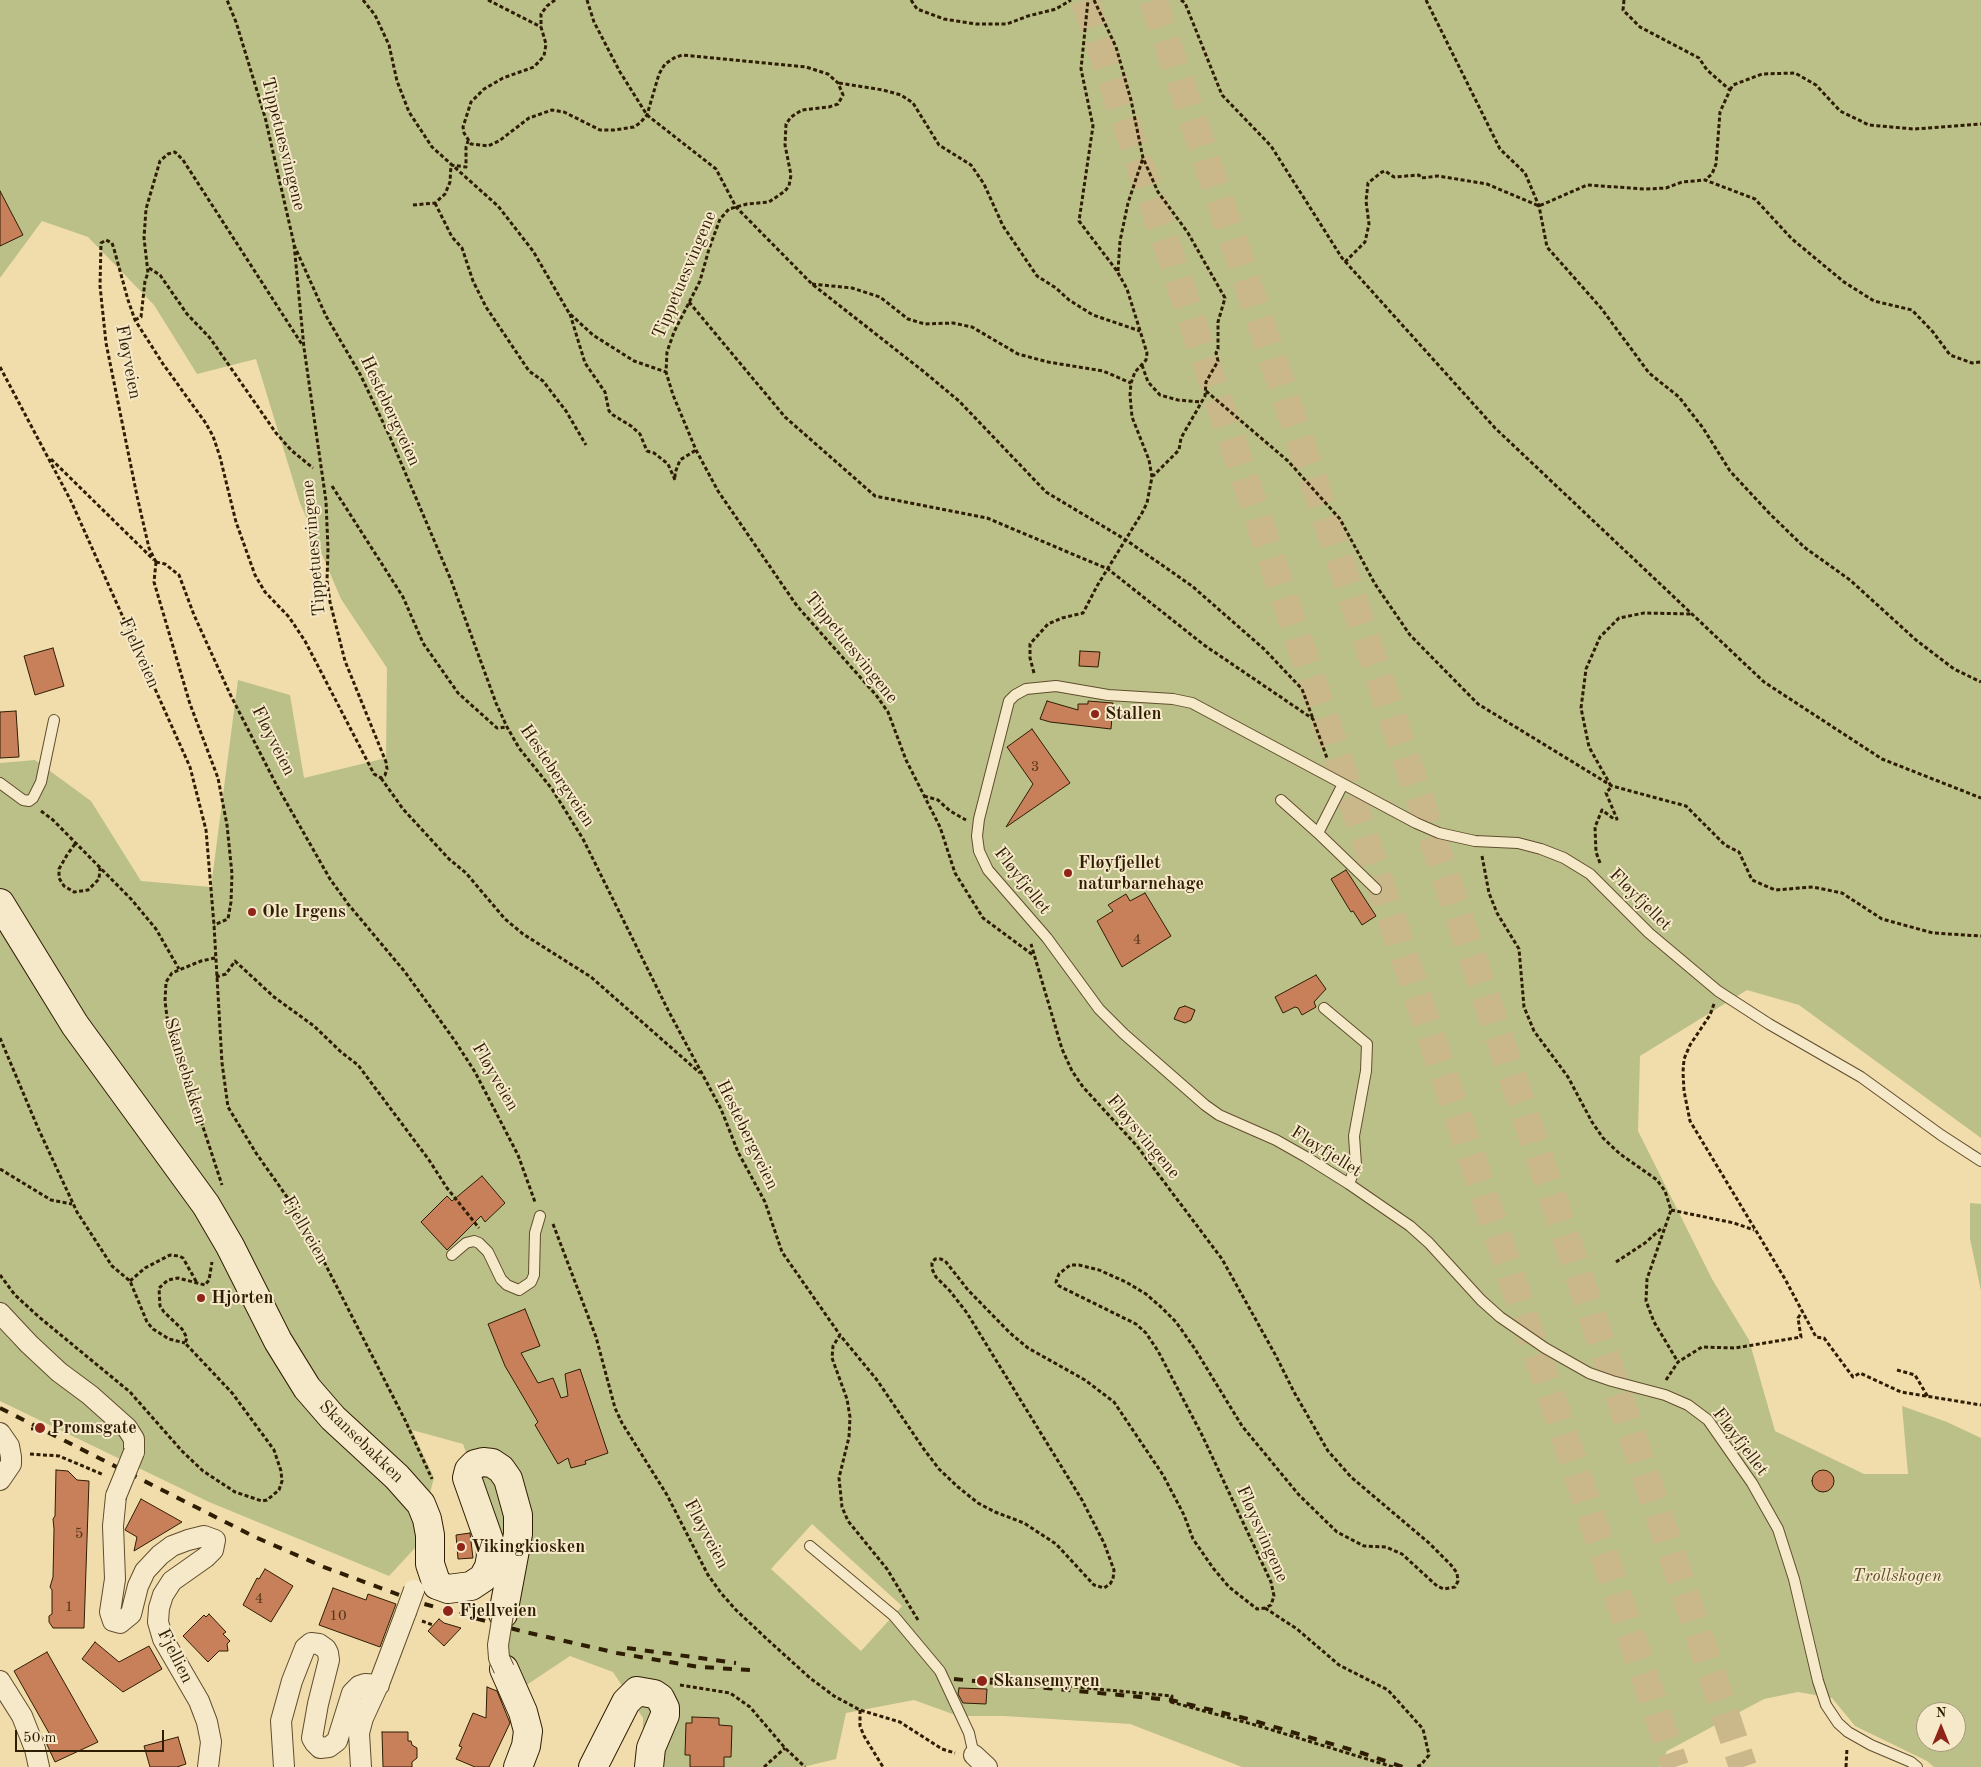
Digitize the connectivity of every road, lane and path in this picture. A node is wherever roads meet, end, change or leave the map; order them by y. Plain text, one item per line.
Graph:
1 (227, 0) edge
2 (363, 0) edge
3 (488, 0) edge
4 (555, 0) edge
5 (587, 0) edge
6 (911, 0) edge
7 (1071, 0) edge
8 (1088, 0) edge
9 (1094, 0) edge
10 (1181, 0) edge
11 (1426, 0) edge
12 (1624, 0) edge
13 (541, 28) junction
14 (838, 83) junction
15 (1730, 90) junction
16 (647, 115) junction
17 (1981, 124) edge
18 (469, 141) junction
19 (1143, 158) junction
20 (451, 165) junction
21 (1705, 180) junction
22 (435, 203) junction
23 (413, 205) dead end
24 (1539, 206) junction
25 (736, 207) junction
26 (106, 240) joint
27 (294, 244) junction
28 (1345, 262) junction
29 (148, 267) junction
30 (1118, 271) junction
31 (812, 284) junction
32 (689, 302) junction
33 (569, 313) junction
34 (136, 320) junction
35 (1140, 332) junction
36 (304, 348) junction
37 (1981, 362) edge
38 (1142, 365) junction
39 (0, 367) edge
40 (666, 372) junction
41 (1131, 383) junction
42 (1206, 391) junction
43 (1202, 402) junction
44 (586, 445) dead end
45 (696, 450) junction
46 (49, 457) junction
47 (313, 468) dead end
48 (1152, 477) junction
49 (332, 486) dead end
50 (1126, 540) junction
51 (156, 562) junction
52 (1108, 569) junction
53 (1692, 614) junction
54 (1981, 682) edge
55 (1038, 687) junction
56 (1313, 719) junction
57 (54, 720) dead end
58 (507, 726) junction
59 (381, 778) junction
60 (1339, 782) junction
61 (0, 783) edge
62 (1612, 786) junction
63 (924, 795) junction
64 (1981, 798) edge
65 (1280, 800) dead end
66 (29, 801) junction
67 (979, 819) junction
68 (1318, 833) junction
69 (1480, 841) junction
70 (75, 844) junction
71 (101, 868) junction
72 (1602, 885) junction
73 (1376, 889) dead end
74 (0, 903) edge
75 (1024, 912) junction
76 (214, 925) junction
77 (1981, 936) edge
78 (1034, 956) junction
79 (215, 958) junction
80 (179, 969) junction
81 (216, 977) junction
82 (1718, 991) junction
83 (1324, 1008) dead end
84 (0, 1038) edge
85 (703, 1075) junction
86 (1981, 1161) edge
87 (0, 1169) edge
88 (1348, 1184) junction
89 (225, 1193) dead end
90 (73, 1204) junction
91 (1671, 1210) junction
92 (540, 1216) junction
93 (1665, 1225) junction
94 (1755, 1230) junction
95 (479, 1243) junction
96 (452, 1255) dead end
97 (1616, 1262) dead end
98 (0, 1275) edge
99 (130, 1281) junction
100 (1802, 1312) junction
101 (0, 1314) edge
102 (840, 1336) junction
103 (185, 1343) junction
104 (1678, 1362) junction
105 (1897, 1370) dead end
106 (1657, 1393) junction
107 (1928, 1397) junction
108 (1981, 1405) edge
109 (40, 1428) dead end
110 (31, 1429) dead end
111 (4, 1439) edge
112 (0, 1480) edge
113 (433, 1480) dead end
114 (116, 1496) junction
115 (810, 1546) dead end
116 (430, 1564) junction
117 (1265, 1608) junction
118 (503, 1614) joint
119 (920, 1623) dead end
120 (504, 1669) joint
121 (990, 1679) dead end
122 (0, 1681) edge
123 (677, 1684) dead end
124 (379, 1685) junction
125 (860, 1710) junction
126 (785, 1748) junction
127 (980, 1761) edge
128 (39, 1767) edge
129 (208, 1767) edge
130 (284, 1767) edge
131 (361, 1767) edge
132 (518, 1767) edge
133 (594, 1767) edge
134 (649, 1767) edge
135 (764, 1767) edge
136 (805, 1767) edge
137 (883, 1767) edge
138 (1393, 1767) edge
139 (1416, 1767) edge
140 (1917, 1767) edge

1 - 27 path, Tippetuesvingene
2 - 20 path
3 - 13 path
4 - 13 path
5 - 16 path
6 - 7 path
8 - 30 path
9 - 19 path
10 - 28 path
11 - 24 path
12 - 15 path
13 - 18 path
14 - 16 path
14 - 25 path, Tippetuesvingene
14 - 35 path
15 - 17 path
15 - 21 path
16 - 18 path
16 - 25 path
18 - 20 path
19 - 30 path
19 - 42 path
20 - 22 path
20 - 33 path
21 - 24 path
21 - 37 path
22 - 23 path
22 - 44 path
24 - 28 path
24 - 54 path
25 - 31 path
25 - 32 path, Tippetuesvingene
26 - 34 path, Tippetuesvingene
26 - 51 path, Fløyveien
27 - 36 path, Tippetuesvingene
27 - 58 path, Hestebergveien
28 - 53 path
29 - 34 path
29 - 36 path
29 - 47 path
30 - 35 path
31 - 41 path
31 - 50 path
32 - 40 path, Tippetuesvingene
32 - 52 path
33 - 40 path
33 - 45 path
34 - 59 path, Tippetuesvingene
35 - 38 path
36 - 59 path, Tippetuesvingene
38 - 41 path
38 - 43 path
39 - 46 path, Fjellveien
40 - 45 path, Tippetuesvingene
41 - 48 path
42 - 43 path
42 - 62 path
43 - 48 path
45 - 63 path, Tippetuesvingene
46 - 51 path
46 - 76 path, Fjellveien
48 - 50 path
49 - 58 path
50 - 52 path
50 - 56 path
51 - 76 path
51 - 92 path, Fløyveien
52 - 55 path
52 - 56 path
53 - 62 path
53 - 64 path
55 - 60 lane, Fløyfjellet
55 - 67 lane, Fløyfjellet
56 - 60 path
57 - 66 lane
58 - 85 path, Hestebergveien
59 - 85 path
60 - 68 lane
60 - 69 lane, Fløyfjellet
61 - 66 lane
62 - 72 path
62 - 77 path
63 - 67 path
63 - 78 path, Tippetuesvingene
65 - 68 lane
66 - 70 path
67 - 75 lane, Fløyfjellet
68 - 73 lane
69 - 72 lane, Fløyfjellet
69 - 91 path
70 - 71 path
70 - 71 path
71 - 80 path
72 - 82 lane, Fløyfjellet
74 - 116 street, Skansebakken
75 - 78 path, Fløysvingene
75 - 88 lane, Fløyfjellet
76 - 79 path, Fjellveien
78 - 117 path, Fløysvingene
79 - 80 path
79 - 81 path, Fjellveien
80 - 89 path, Skansebakken
81 - 95 path
81 - 113 path, Fjellveien
82 - 86 lane, Fløyfjellet
82 - 94 path
83 - 88 lane
84 - 90 path
85 - 102 path, Hestebergveien
87 - 90 path
88 - 106 lane, Fløyfjellet
90 - 99 path
91 - 93 path
91 - 94 path
92 - 95 lane
92 - 125 path, Fløyveien
93 - 97 path
93 - 104 path
94 - 100 path
95 - 96 lane
98 - 103 path
99 - 103 path
99 - 103 path
100 - 104 path
100 - 107 path
101 - 114 street, Fjellien, bridge
102 - 117 path, Fløysvingene
102 - 119 path
104 - 106 path
105 - 107 path
106 - 140 lane, Fløyfjellet
107 - 108 path
109 - 110 path
111 - 112 street
111 - 114 path
114 - 129 street, Fjellien
115 - 127 lane
116 - 118 street
116 - 124 street, bridge
117 - 139 path
118 - 120 street, bridge
120 - 132 street
121 - 138 path
122 - 128 street
123 - 126 path
124 - 130 street
124 - 131 street
125 - 127 path, Fløyveien
125 - 137 path
126 - 135 path
126 - 136 path
133 - 134 street

